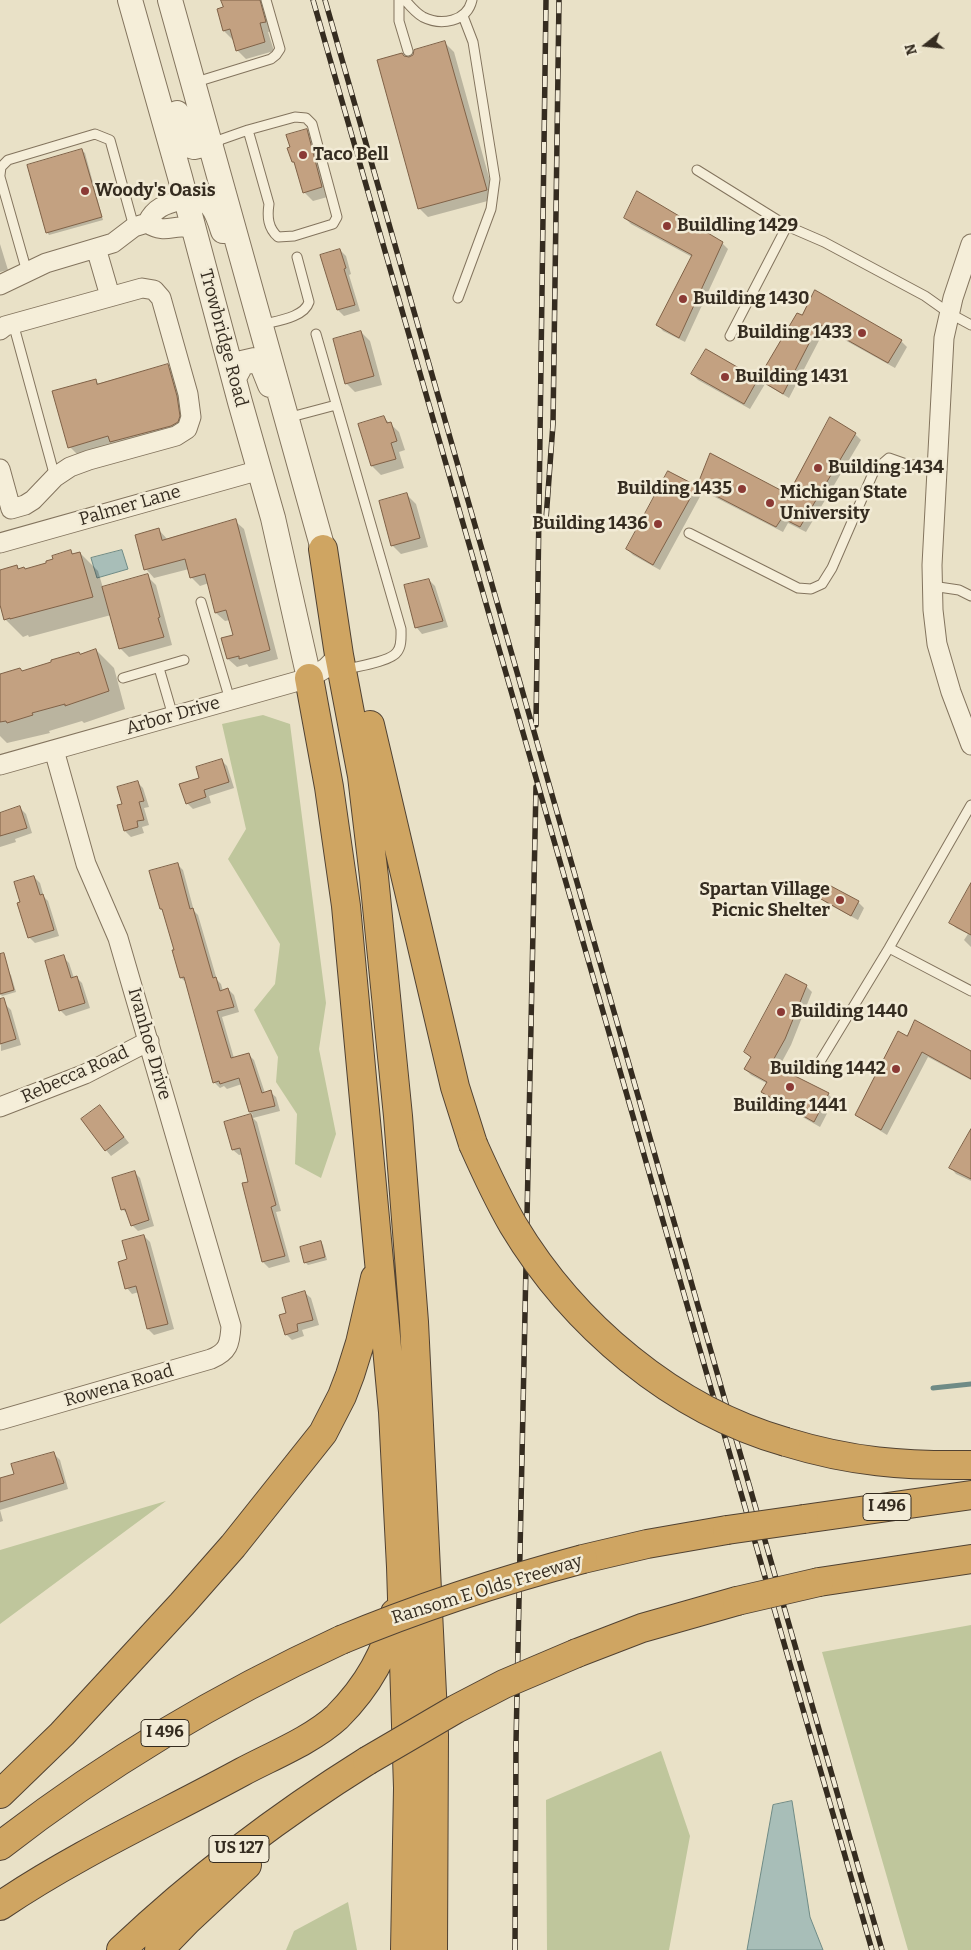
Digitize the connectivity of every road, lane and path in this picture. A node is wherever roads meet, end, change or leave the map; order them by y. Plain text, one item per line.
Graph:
1 (130, 0) edge
2 (159, 0) edge
3 (170, 0) edge
4 (266, 0) edge
5 (399, 0) edge
6 (406, 0) edge
7 (472, 0) edge
8 (463, 16) junction
9 (167, 29) junction
10 (140, 37) junction
11 (408, 52) dead end
12 (147, 66) junction
13 (193, 83) junction
14 (200, 107) junction
15 (248, 130) junction
16 (211, 143) junction
17 (697, 170) dead end
18 (0, 176) edge
19 (186, 199) junction
20 (140, 225) junction
21 (787, 226) junction
22 (194, 229) junction
23 (971, 244) edge
24 (96, 248) junction
25 (297, 257) dead end
26 (27, 272) junction
27 (0, 285) edge
28 (110, 296) junction
29 (458, 298) dead end
30 (949, 313) junction
31 (260, 325) junction
32 (971, 325) edge
33 (6, 327) edge
34 (316, 334) dead end
35 (730, 336) dead end
36 (234, 378) junction
37 (336, 405) junction
38 (286, 418) junction
39 (294, 448) junction
40 (936, 464) junction
41 (0, 469) edge
42 (260, 470) junction
43 (55, 477) junction
44 (6, 511) edge
45 (690, 533) dead end
46 (0, 543) edge
47 (323, 549) joint
48 (932, 586) junction
49 (971, 596) edge
50 (202, 602) dead end
51 (184, 660) dead end
52 (348, 661) junction
53 (159, 668) junction
54 (123, 678) dead end
55 (309, 678) junction
56 (230, 700) junction
57 (173, 716) junction
58 (971, 745) edge
59 (54, 750) junction
60 (0, 765) edge
61 (971, 805) edge
62 (889, 948) junction
63 (971, 991) edge
64 (149, 1041) junction
65 (821, 1060) dead end
66 (0, 1107) edge
67 (379, 1262) junction
68 (414, 1322) junction
69 (386, 1324) junction
70 (230, 1341) joint
71 (0, 1420) edge
72 (971, 1466) edge
73 (971, 1495) edge
74 (971, 1559) edge
75 (402, 1567) junction
76 (367, 1762) junction
77 (0, 1794) edge
78 (0, 1846) edge
79 (0, 1906) edge
80 (121, 1950) edge
81 (158, 1950) edge
82 (405, 1950) edge
83 (433, 1950) edge

1 - 10 street, Trowbridge Road
2 - 9 street
3 - 13 street
4 - 13 lane
5 - 11 lane
6 - 8 lane
7 - 8 lane
8 - 29 lane
9 - 10 street
9 - 14 street
10 - 12 street, Trowbridge Road
12 - 16 street
12 - 19 street, Trowbridge Road
13 - 14 street
14 - 16 street
15 - 15 lane
15 - 16 lane
16 - 31 street
17 - 21 lane
18 - 20 lane
18 - 26 lane
19 - 20 street
19 - 22 street, Trowbridge Road
19 - 31 street
20 - 22 street
20 - 24 street
21 - 30 lane
21 - 35 lane
22 - 36 street, Trowbridge Road
23 - 30 street
24 - 26 street
24 - 28 street
25 - 31 lane
26 - 27 street
28 - 33 street
28 - 43 street
30 - 32 lane
30 - 40 street
31 - 38 street
33 - 43 lane
34 - 37 lane
36 - 39 street
36 - 42 street, Trowbridge Road
37 - 38 lane
37 - 52 lane
38 - 39 street
39 - 47 street
40 - 45 lane
40 - 48 street
41 - 44 street
42 - 46 street, Palmer Lane
42 - 55 street, Trowbridge Road
43 - 44 street
47 - 52 highway
48 - 49 lane
48 - 58 street
50 - 56 lane
51 - 53 lane
52 - 55 street, Arbor Drive
52 - 68 highway
52 - 72 highway, bridge
53 - 54 lane
53 - 57 lane
55 - 56 street, Arbor Drive
55 - 67 highway
56 - 57 street, Arbor Drive
57 - 59 street, Arbor Drive
59 - 60 street, Arbor Drive
59 - 64 street, Ivanhoe Drive
61 - 62 lane
62 - 63 lane
62 - 65 lane
64 - 66 street, Rebecca Road
64 - 70 street, Ivanhoe Drive
67 - 69 highway
67 - 77 highway
68 - 69 highway
68 - 83 highway
69 - 75 highway
70 - 71 street, Rowena Road
73 - 78 highway, Ransom E Olds Freeway / I 496, bridge
74 - 76 highway, bridge
75 - 79 highway
75 - 82 highway
76 - 80 highway, US 127
76 - 81 highway

